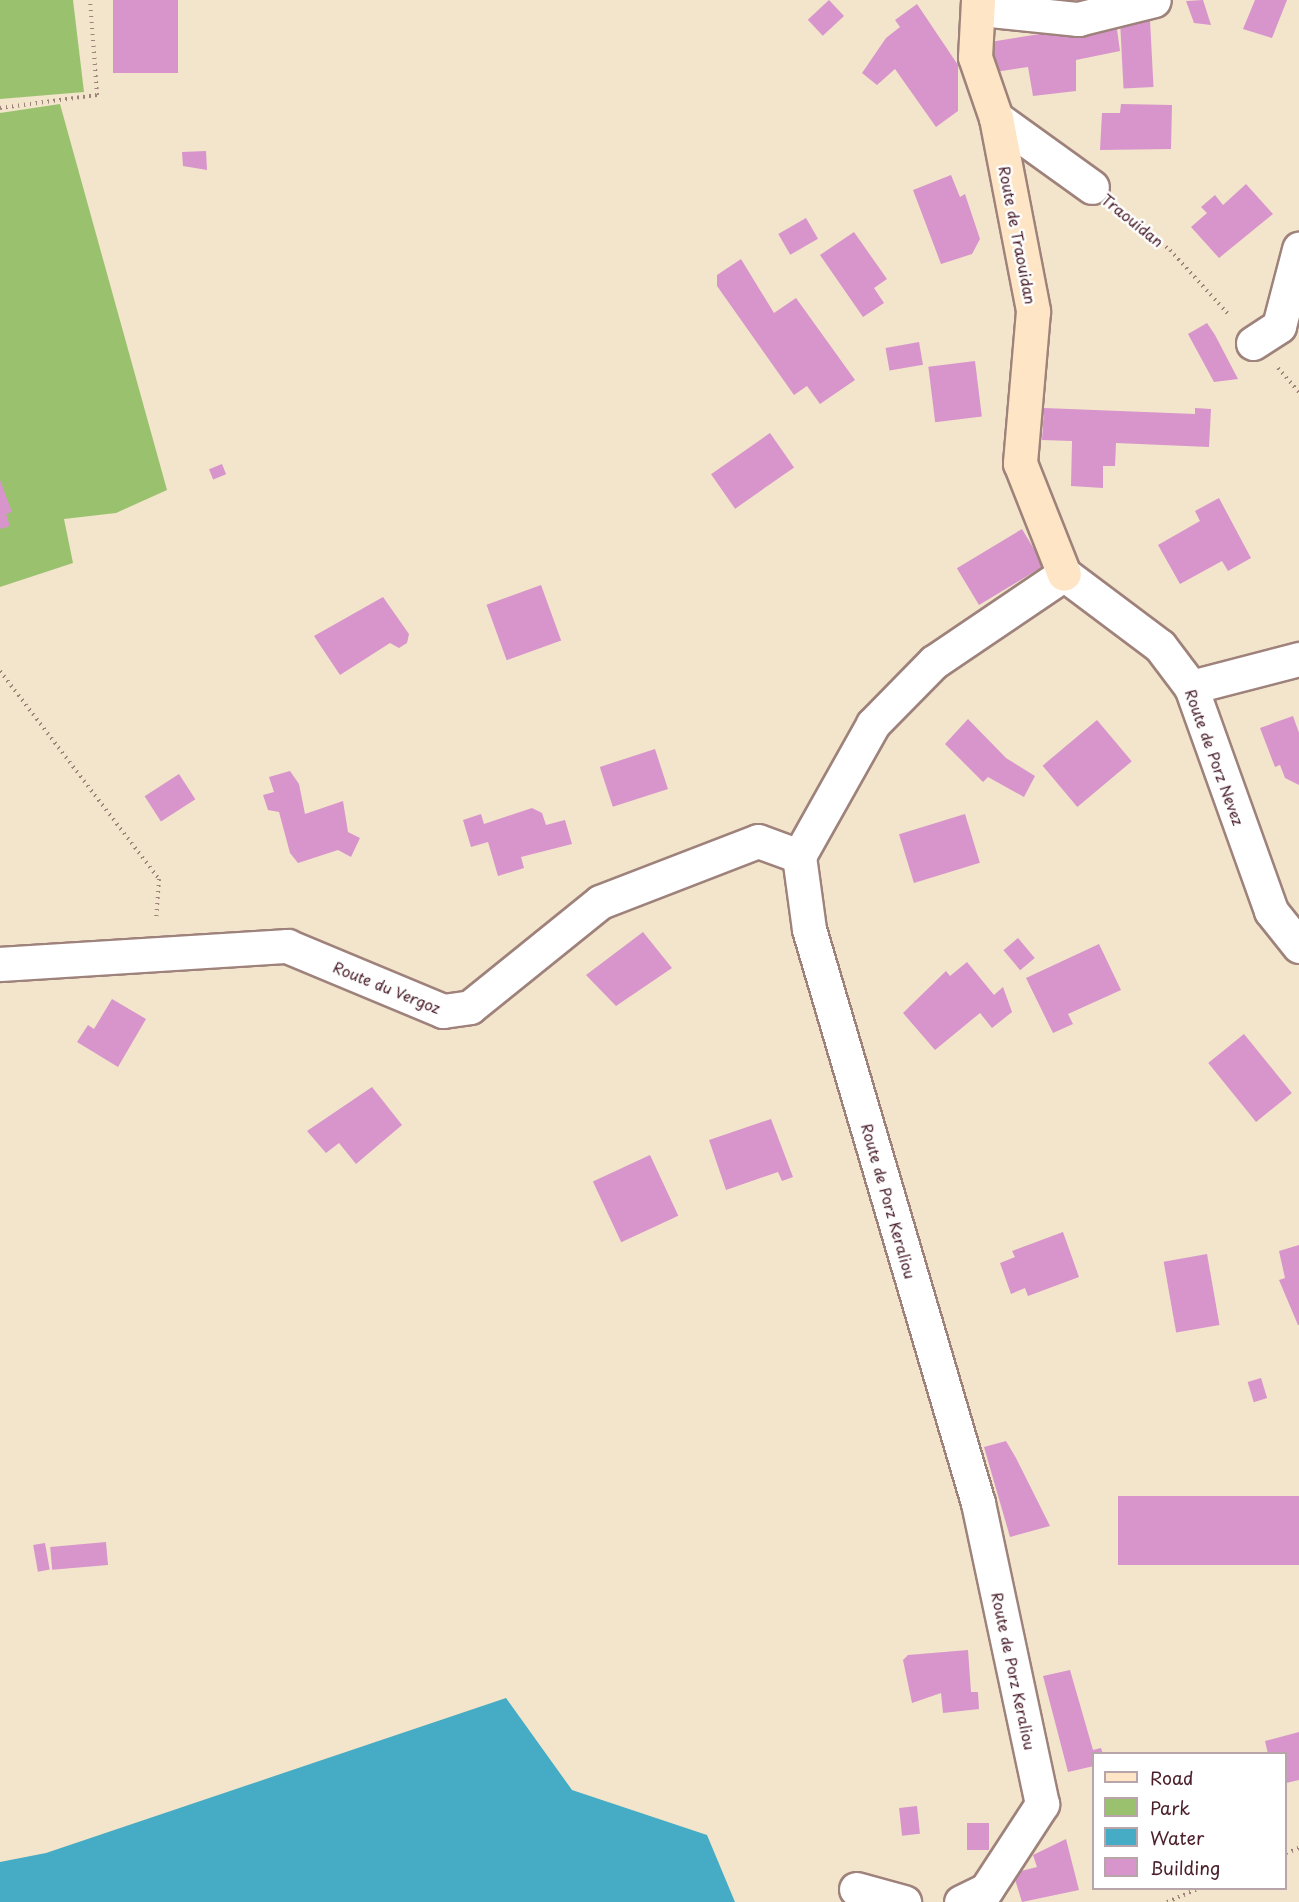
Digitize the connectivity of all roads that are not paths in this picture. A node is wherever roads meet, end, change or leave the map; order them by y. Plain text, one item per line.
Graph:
1 (1154, 0) edge
2 (980, 5) edge
3 (996, 118) junction
4 (1092, 187) road end
5 (1299, 249) edge
6 (1253, 343) road end
7 (1064, 574) junction
8 (1299, 659) edge
9 (1191, 687) junction
10 (799, 856) junction
11 (1299, 946) edge
12 (0, 964) edge
13 (856, 1889) dead end
14 (904, 1902) edge
15 (961, 1902) edge

1 - 2 street
2 - 3 street, Route de Traouidan
3 - 4 street, Traouidan
3 - 7 street, Route de Traouidan
5 - 6 street
7 - 9 street, Route de Porz Nevez
7 - 10 street
8 - 9 street
9 - 11 street, Route de Porz Nevez
10 - 12 street, Route du Vergoz
10 - 15 street, Route de Porz Keraliou
13 - 14 street

